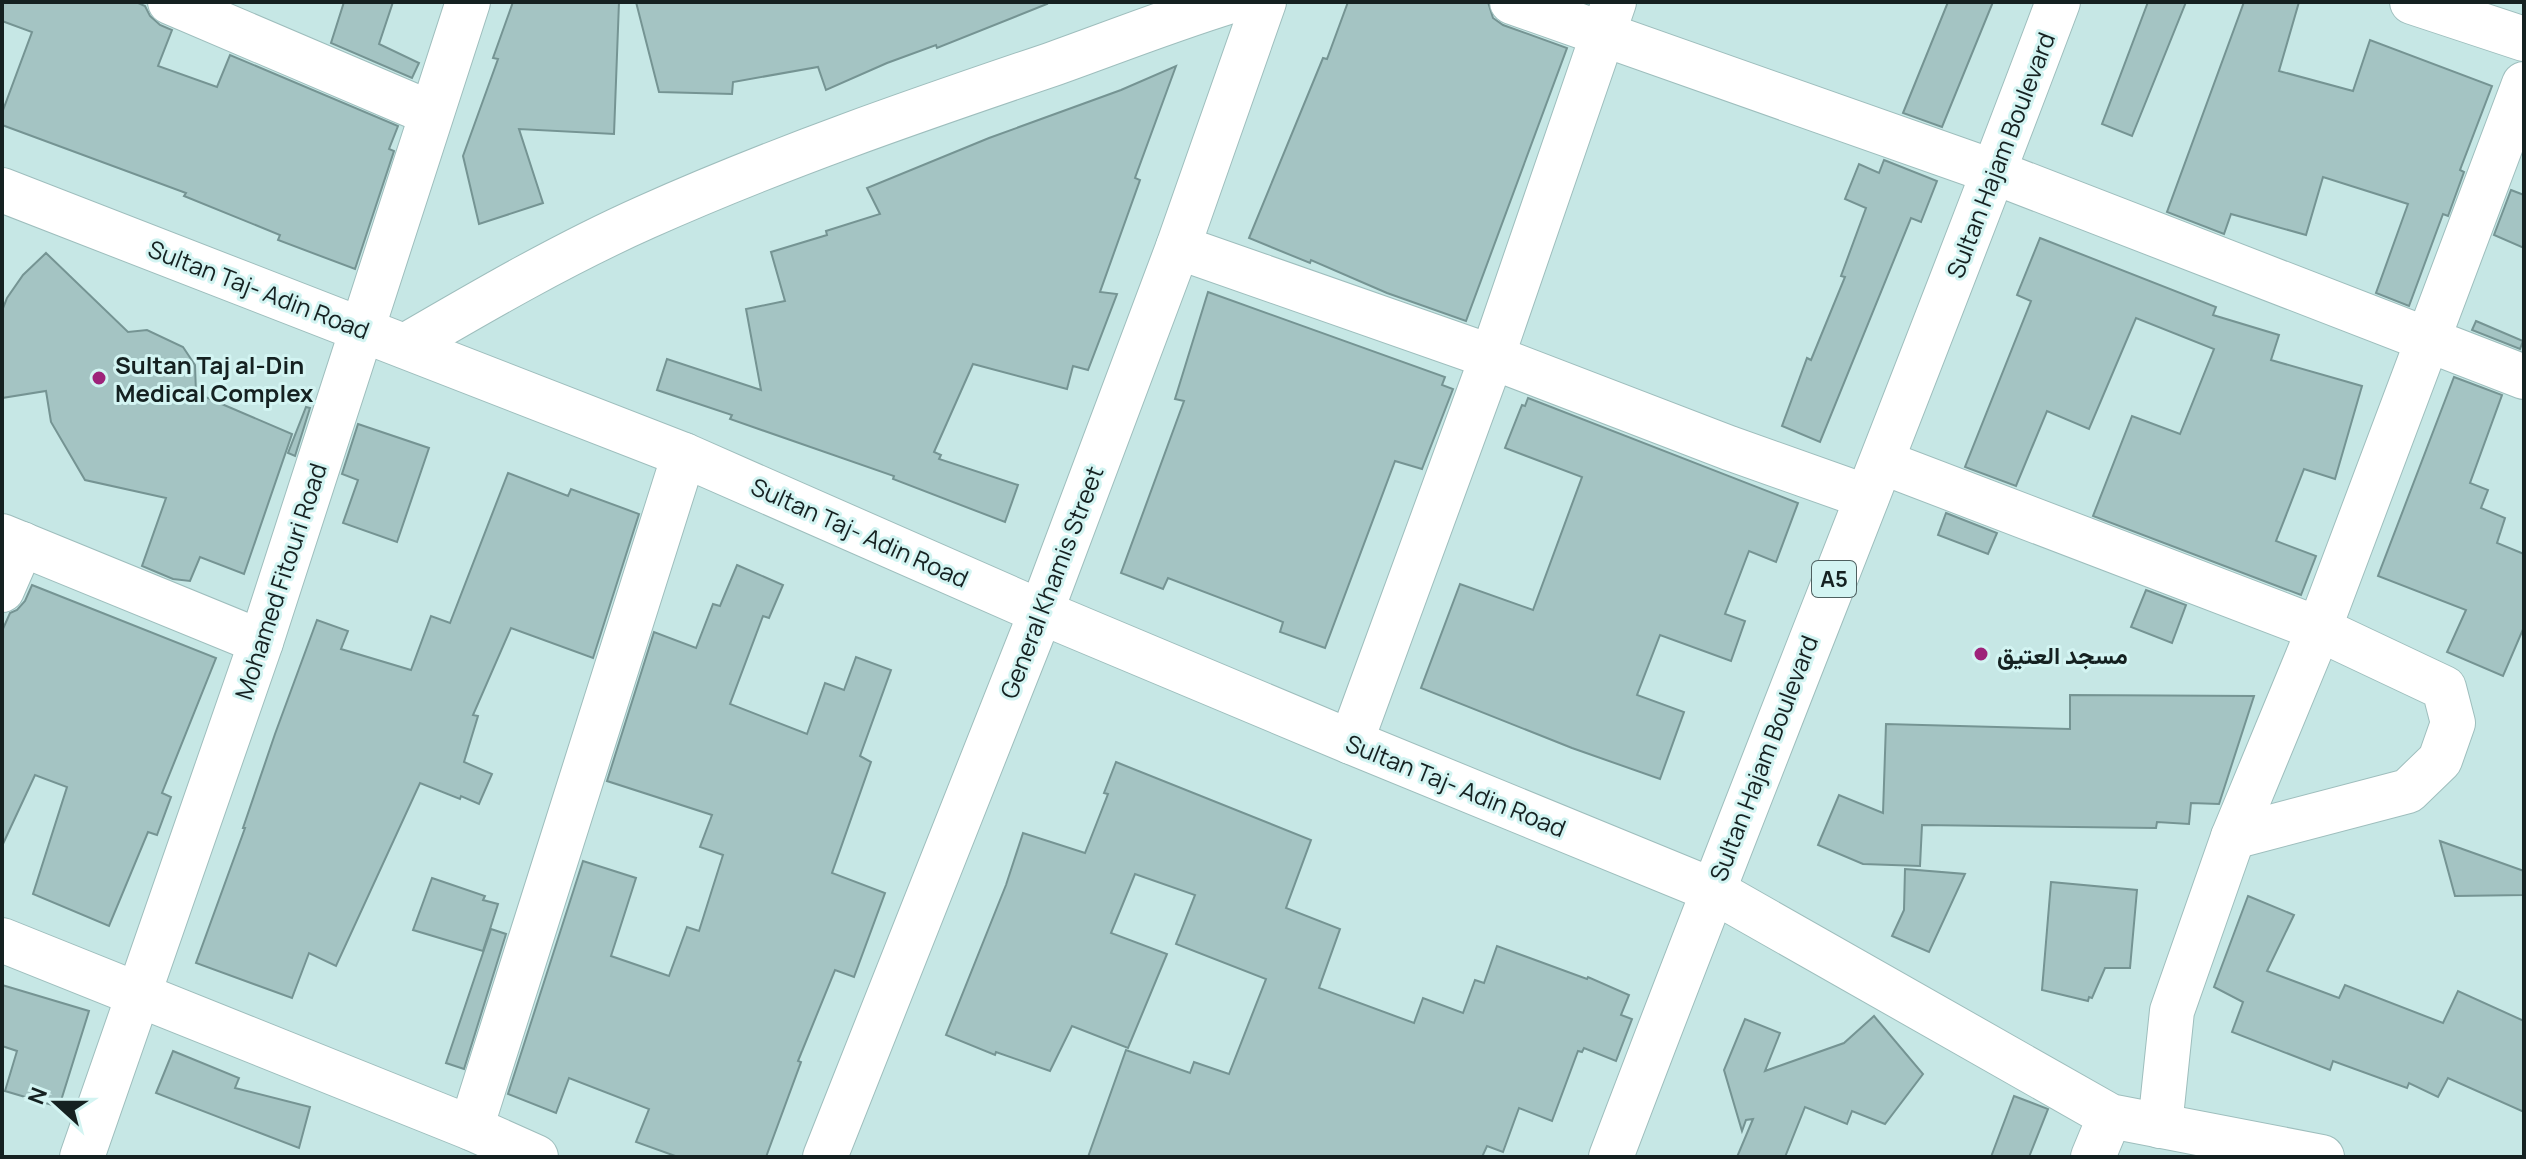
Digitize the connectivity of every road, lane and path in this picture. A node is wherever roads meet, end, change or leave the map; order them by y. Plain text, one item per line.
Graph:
1 (170, 2) edge
2 (468, 2) edge
3 (1228, 2) edge
4 (1264, 2) edge
5 (1512, 2) edge
6 (2058, 2) edge
7 (2412, 2) edge
8 (1609, 18) edge
9 (2524, 39) edge
10 (2524, 84) edge
11 (430, 113) junction
12 (1994, 172) junction
13 (2, 190) edge
14 (1178, 247) junction
15 (363, 329) junction
16 (2429, 341) junction
17 (405, 346) junction
18 (1492, 357) junction
19 (2524, 377) edge
20 (684, 455) junction
21 (1875, 480) junction
22 (12, 540) edge
23 (2, 590) edge
24 (1041, 612) junction
25 (2319, 629) junction
26 (261, 642) junction
27 (1351, 742) junction
28 (2233, 837) junction
29 (1712, 890) junction
30 (2, 940) edge
31 (138, 994) junction
32 (2110, 1116) junction
33 (2160, 1126) junction
34 (471, 1128) junction
35 (82, 1157) edge
36 (536, 1157) edge
37 (825, 1157) edge
38 (1611, 1157) edge
39 (2093, 1157) edge
40 (2322, 1157) edge

1 - 11 main road
2 - 11 main road, Mohamed Fitouri Road
3 - 17 main road
4 - 14 main road, General Khamis Street
5 - 8 main road
6 - 12 main road, Sultan Hajam Boulevard / A5
7 - 9 main road
8 - 12 main road
8 - 18 main road
10 - 16 main road
11 - 15 main road, Mohamed Fitouri Road
12 - 16 main road
12 - 21 main road, Sultan Hajam Boulevard / A5
13 - 15 main road, Sultan Taj- Adin Road
14 - 18 main road
14 - 24 main road, General Khamis Street
15 - 17 main road, Sultan Taj- Adin Road
15 - 26 main road, Mohamed Fitouri Road
16 - 19 main road
16 - 25 main road
17 - 20 main road, Sultan Taj- Adin Road
18 - 21 main road
18 - 27 main road
20 - 24 main road, Sultan Taj- Adin Road
20 - 34 main road
21 - 25 main road
21 - 29 main road, Sultan Hajam Boulevard / A5
22 - 23 main road
22 - 26 main road
24 - 27 main road, Sultan Taj- Adin Road
24 - 37 main road, General Khamis Street
25 - 28 main road
25 - 28 main road
26 - 31 main road, Mohamed Fitouri Road
27 - 29 main road, Sultan Taj- Adin Road
28 - 33 main road
29 - 32 main road, Sultan Taj- Adin Road
29 - 38 main road, Sultan Hajam Boulevard / A5
30 - 31 main road
31 - 34 main road
31 - 35 main road, Mohamed Fitouri Road
32 - 33 main road, Sultan Taj- Adin Road
32 - 39 main road
33 - 40 main road, Sultan Taj- Adin Road
34 - 36 main road

